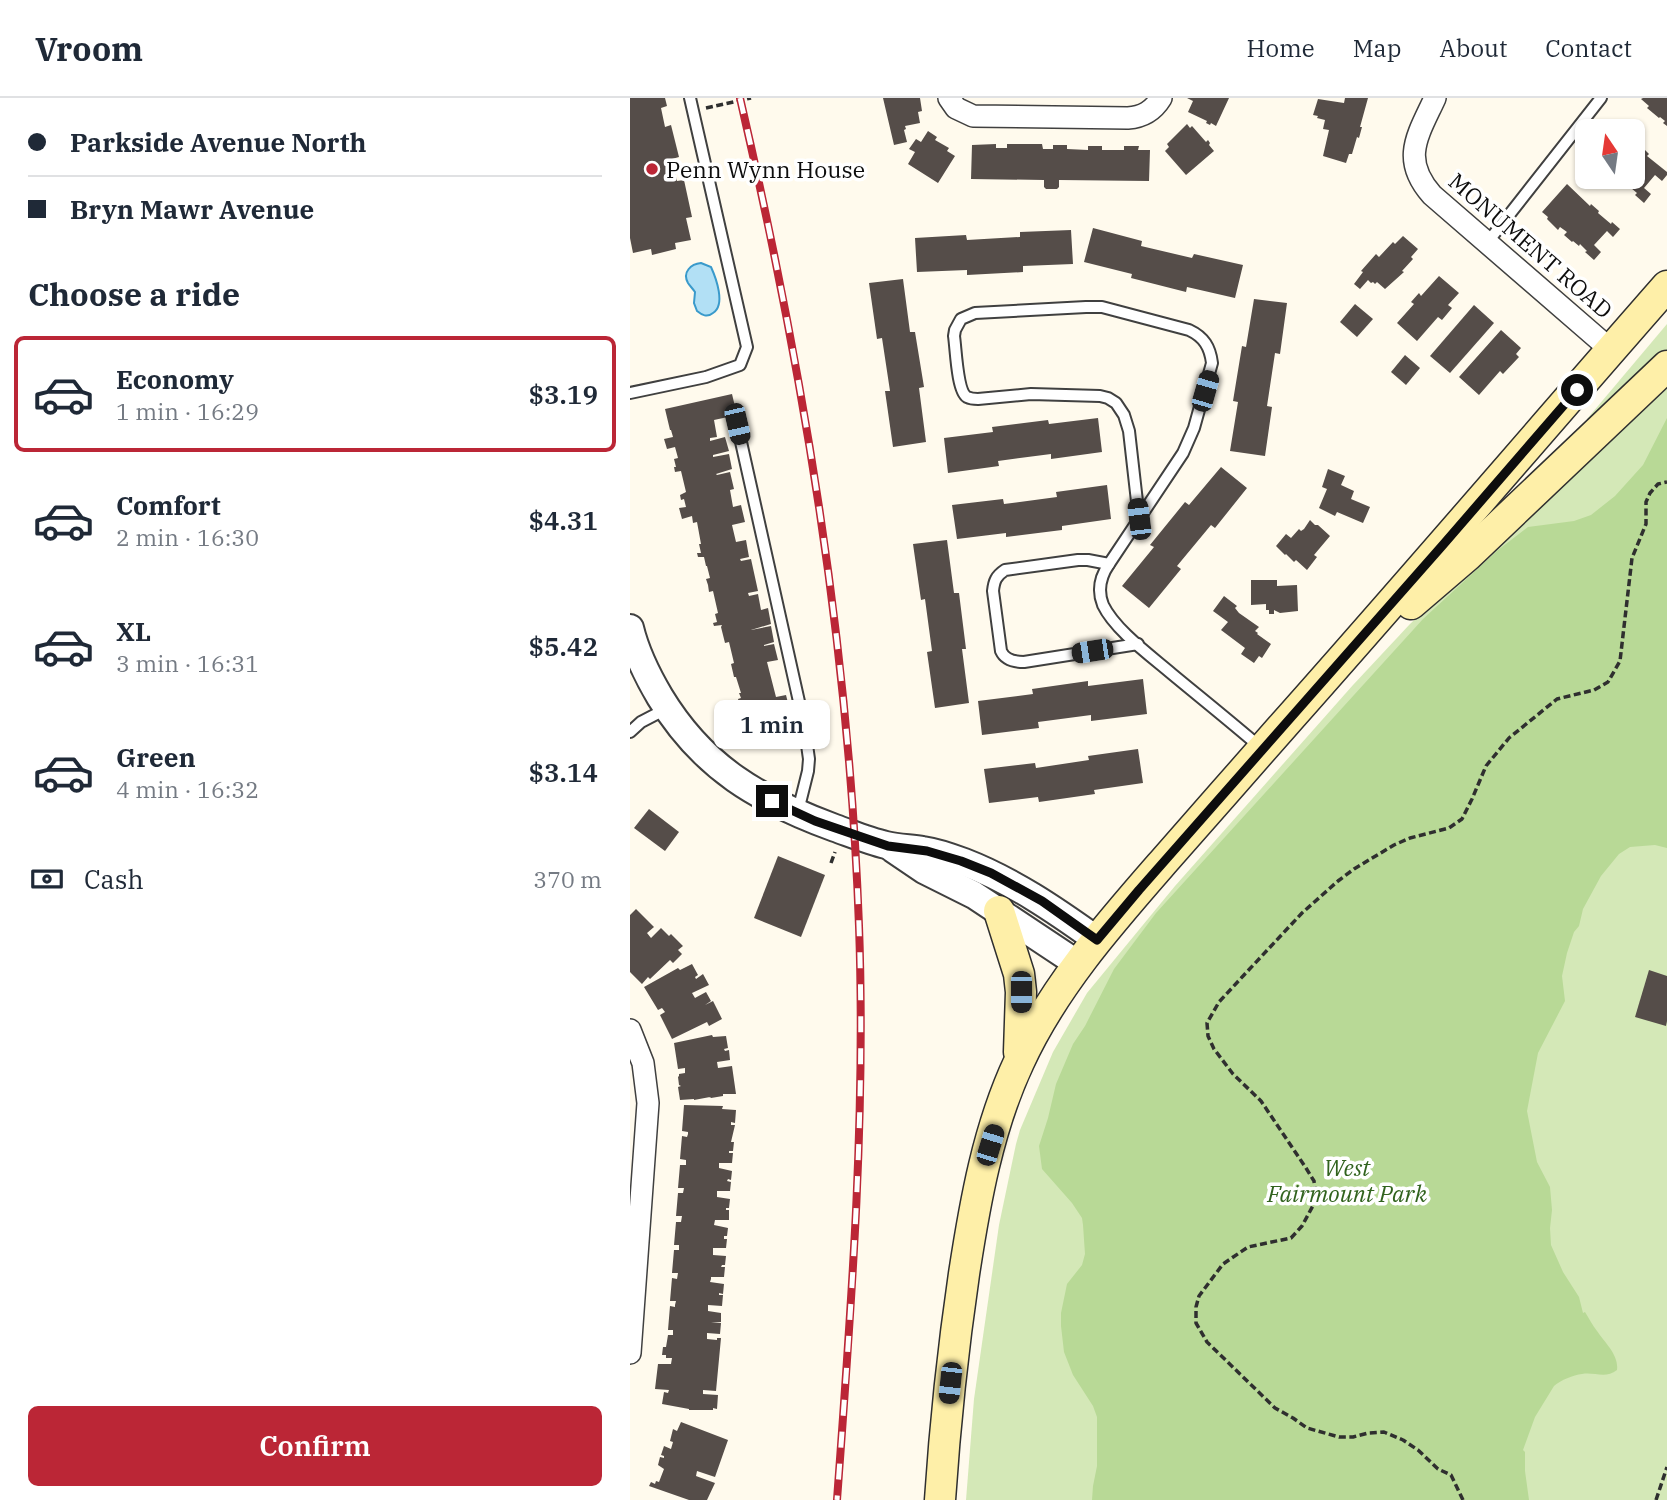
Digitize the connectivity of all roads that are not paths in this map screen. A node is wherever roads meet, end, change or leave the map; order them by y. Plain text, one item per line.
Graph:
1 (690, 98) edge
2 (1435, 98) edge
3 (1601, 98) edge
4 (952, 103) edge
5 (1154, 106) edge
6 (1487, 243) junction
7 (1667, 286) edge
8 (1611, 350) junction
9 (1667, 366) edge
10 (630, 393) edge
11 (737, 424) dead end
12 (1139, 519) junction
13 (1108, 564) junction
14 (630, 628) edge
15 (1138, 644) junction
16 (1336, 667) junction
17 (637, 668) edge
18 (667, 708) junction
19 (630, 732) edge
20 (1263, 749) junction
21 (797, 814) junction
22 (888, 846) junction
23 (999, 911) junction
24 (1097, 940) junction
25 (1078, 964) junction
26 (630, 1030) edge
27 (1018, 1063) junction
28 (637, 1175) edge
29 (630, 1353) edge
30 (940, 1500) edge

1 - 10 lane
2 - 6 street, MONUMENT ROAD
3 - 6 lane
4 - 5 street
6 - 8 street, MONUMENT ROAD
7 - 8 main road
8 - 16 main road
9 - 16 main road
11 - 21 lane
12 - 12 lane
12 - 13 lane
13 - 15 lane
13 - 15 lane
14 - 17 street
15 - 20 lane
16 - 20 main road
17 - 18 street
18 - 19 lane
18 - 21 street
20 - 24 main road
21 - 22 street
22 - 23 street
22 - 24 street
23 - 25 street
23 - 27 main road
24 - 25 main road
25 - 27 main road
26 - 28 street
27 - 30 main road
28 - 29 street

